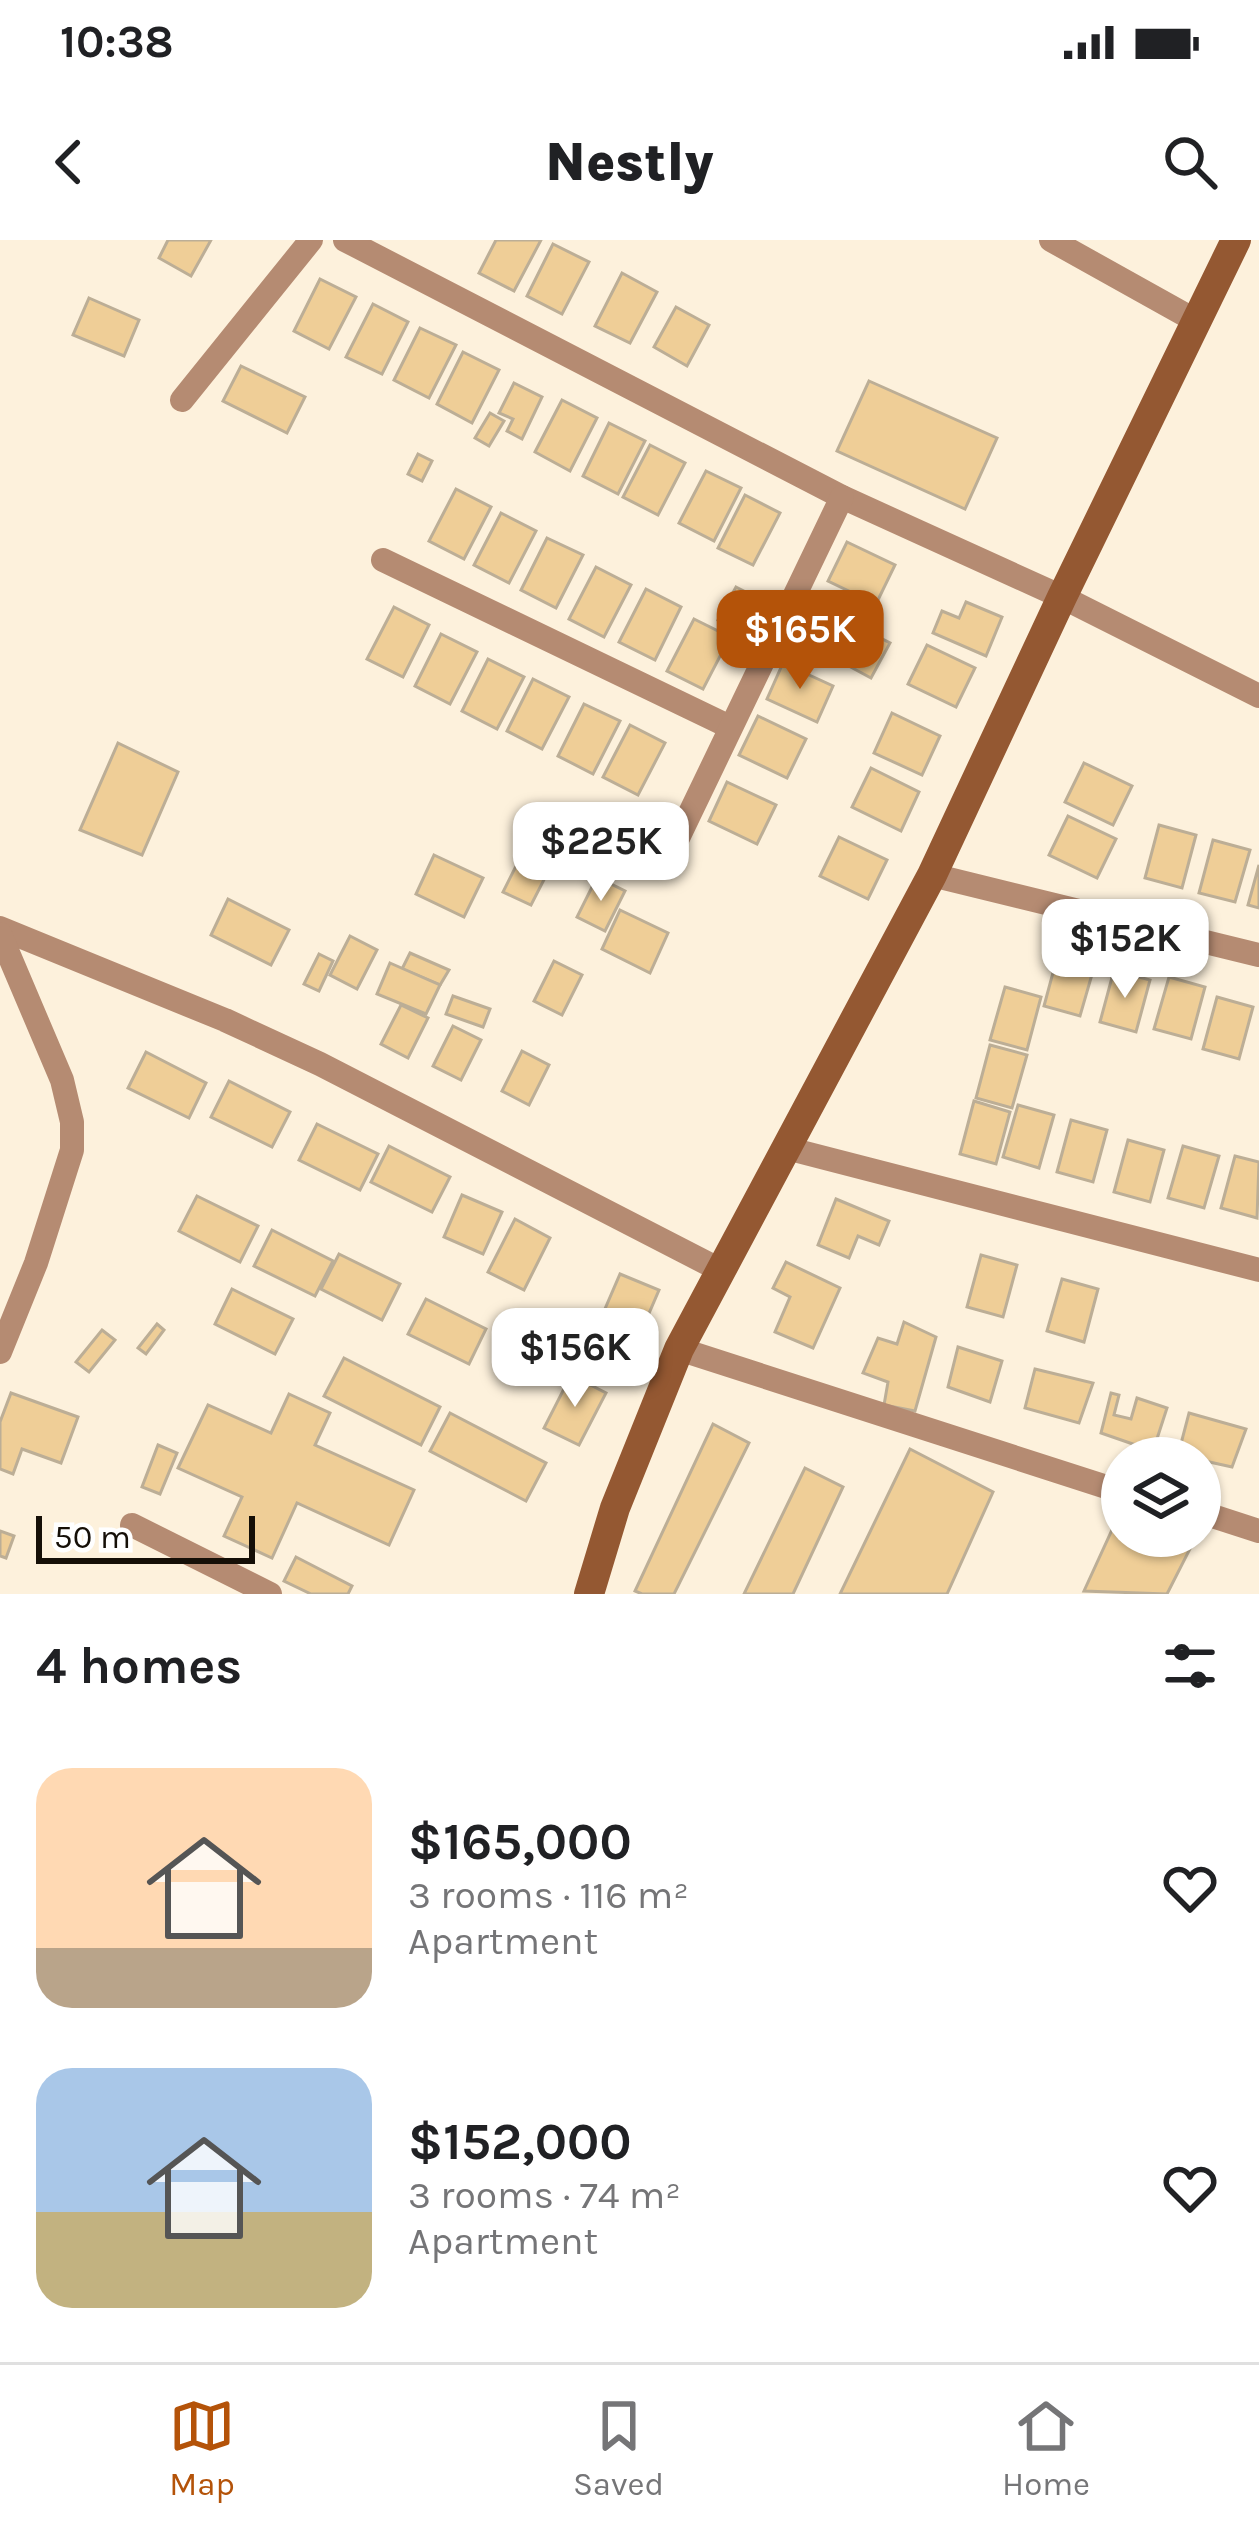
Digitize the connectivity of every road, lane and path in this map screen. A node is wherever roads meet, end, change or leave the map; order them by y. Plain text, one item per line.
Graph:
1 (311, 240) edge
2 (345, 240) edge
3 (1051, 240) edge
4 (1237, 240) edge
5 (1198, 322) junction
6 (182, 400) dead end
7 (842, 497) junction
8 (383, 560) dead end
9 (1062, 597) junction
10 (1259, 696) edge
11 (730, 728) junction
12 (678, 838) dead end
13 (932, 874) junction
14 (0, 931) edge
15 (1259, 955) edge
16 (786, 1148) junction
17 (1259, 1270) edge
18 (722, 1271) junction
19 (679, 1349) junction
20 (0, 1352) edge
21 (1101, 1485) edge
22 (1221, 1519) edge
23 (131, 1525) dead end
24 (1259, 1531) edge
25 (270, 1594) edge
26 (589, 1594) edge

1 - 6 street
2 - 7 street
3 - 5 street
4 - 5 street
5 - 9 street
7 - 9 street
7 - 11 street
8 - 11 street
9 - 10 street
9 - 13 street
11 - 12 street
13 - 15 street
13 - 16 street
14 - 18 street
14 - 20 street
16 - 17 street
16 - 18 street
18 - 19 street
19 - 21 street
19 - 26 street
22 - 24 street
23 - 25 street

